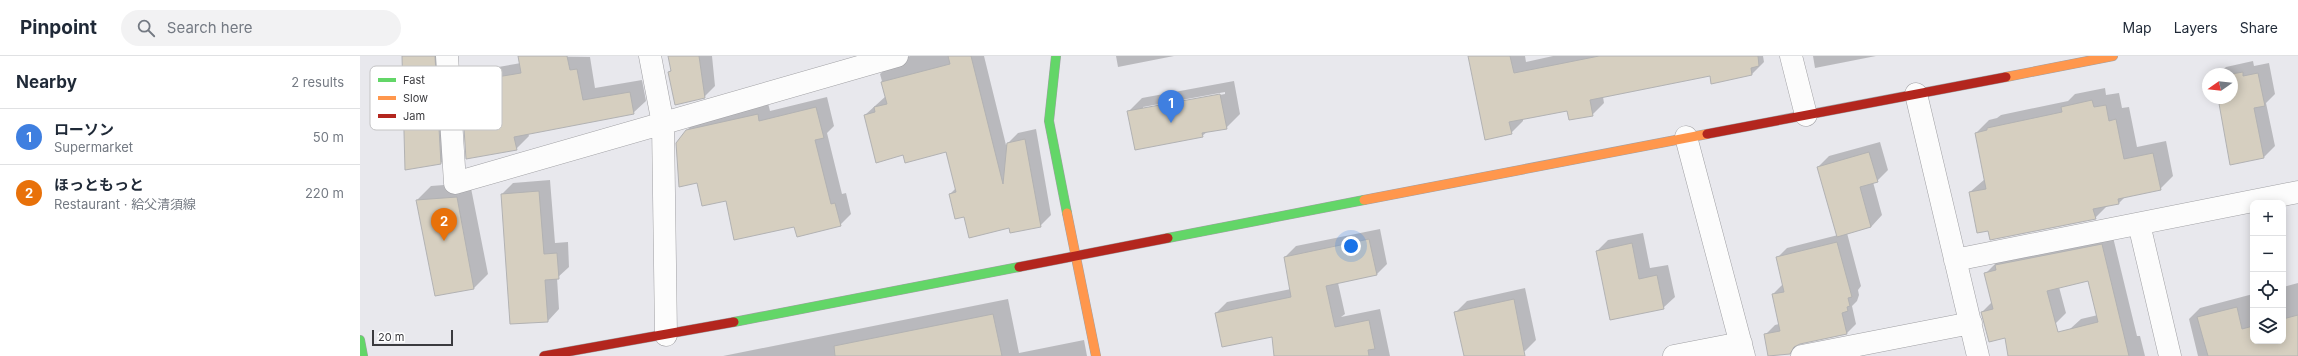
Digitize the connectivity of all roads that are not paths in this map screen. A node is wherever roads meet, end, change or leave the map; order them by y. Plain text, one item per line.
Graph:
1 (447, 56) edge
2 (650, 56) edge
3 (897, 56) edge
4 (1056, 56) edge
5 (1791, 56) edge
6 (2113, 56) edge
7 (844, 63) edge
8 (448, 66) edge
9 (1916, 94) junction
10 (1806, 115) junction
11 (664, 124) junction
12 (452, 130) edge
13 (1686, 137) junction
14 (2298, 192) edge
15 (2139, 224) junction
16 (1076, 255) junction
17 (1955, 260) junction
18 (1970, 323) junction
19 (666, 335) junction
20 (360, 340) edge
21 (1743, 349) edge
22 (363, 356) edge
23 (544, 356) edge
24 (1096, 356) edge
25 (1674, 356) edge
26 (1802, 356) edge
27 (1978, 356) edge
28 (2170, 356) edge

1 - 8 street
2 - 11 street
3 - 7 street
4 - 16 street
5 - 10 street
6 - 9 street
7 - 11 street
9 - 10 street
9 - 17 street
10 - 13 street
11 - 12 street
11 - 19 street
13 - 16 street
13 - 21 street
14 - 15 street
15 - 17 street
15 - 28 street
16 - 19 street
16 - 24 street
17 - 18 street
18 - 26 street
18 - 27 street
19 - 23 street
20 - 22 street
21 - 25 street

